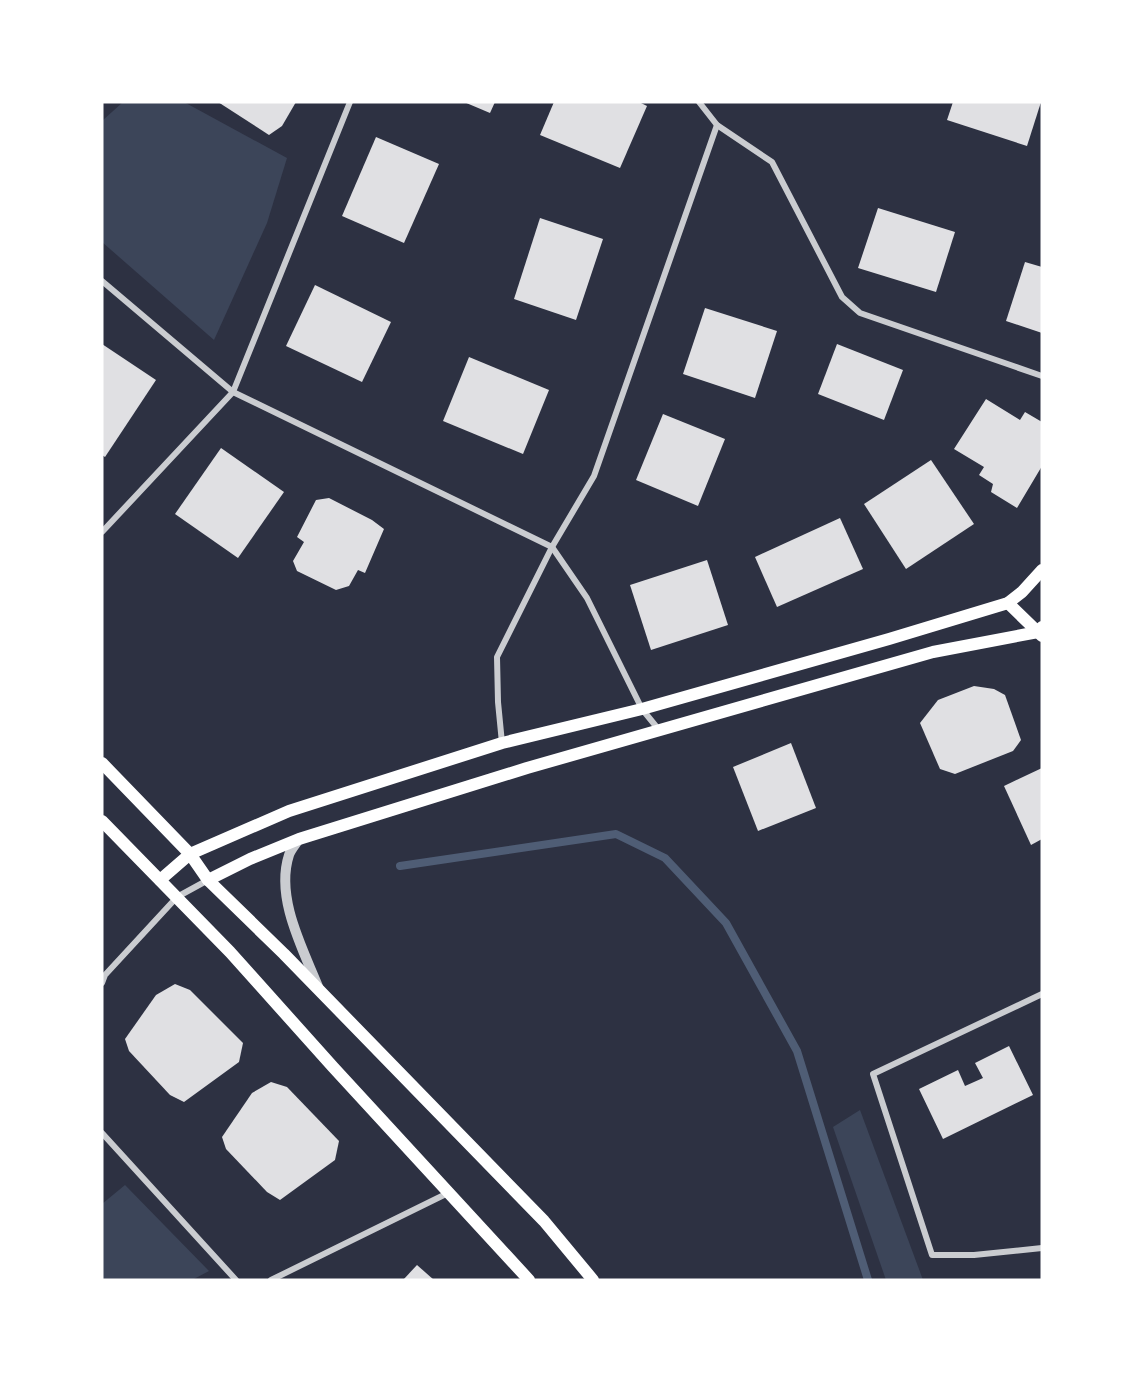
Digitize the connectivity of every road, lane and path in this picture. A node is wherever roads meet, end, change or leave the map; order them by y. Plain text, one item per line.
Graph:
1 (350, 102) edge
2 (699, 102) edge
3 (717, 125) junction
4 (102, 281) edge
5 (1042, 376) edge
6 (233, 392) junction
7 (102, 532) edge
8 (552, 547) junction
9 (1042, 570) edge
10 (1008, 603) junction
11 (1041, 632) edge
12 (642, 709) junction
13 (659, 731) junction
14 (502, 743) junction
15 (102, 763) edge
16 (102, 821) edge
17 (299, 839) junction
18 (190, 854) junction
19 (160, 880) junction
20 (208, 880) junction
21 (177, 897) junction
22 (103, 975) edge
23 (102, 983) edge
24 (320, 992) junction
25 (1042, 994) edge
26 (102, 1133) edge
27 (449, 1192) junction
28 (1042, 1248) edge
29 (236, 1280) edge
30 (271, 1280) edge
31 (530, 1280) edge
32 (593, 1280) edge

1 - 6 street
2 - 3 street
3 - 5 street
3 - 8 street
4 - 6 street
6 - 7 street
6 - 8 street
8 - 12 street
8 - 14 street
9 - 10 main road
10 - 11 main road
10 - 12 main road
11 - 13 main road
12 - 13 street
12 - 14 main road
13 - 17 main road
14 - 18 main road
15 - 18 main road
16 - 19 main road
17 - 20 main road
17 - 24 street
18 - 19 main road
18 - 20 main road
19 - 21 main road
20 - 21 street
20 - 24 main road
21 - 22 street
21 - 27 main road
22 - 23 street
24 - 32 main road
25 - 28 street
26 - 29 street
27 - 30 street
27 - 31 main road

